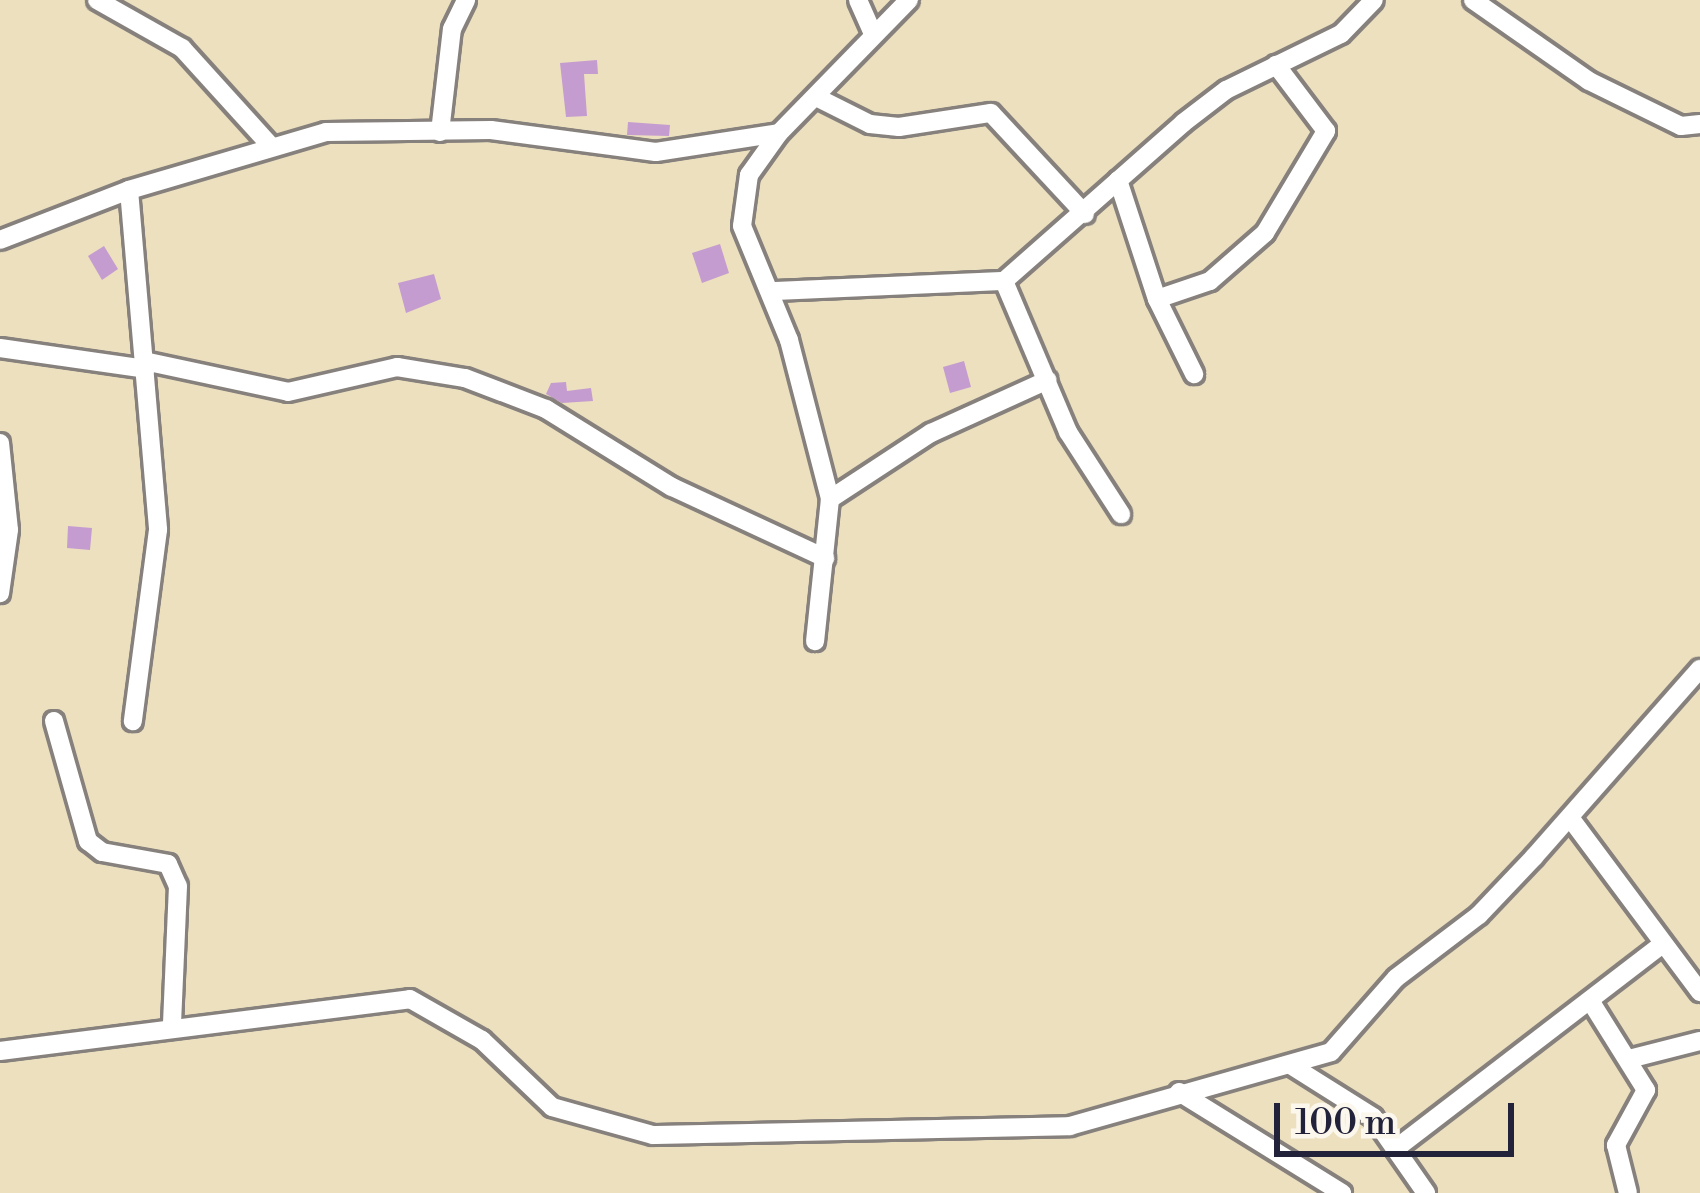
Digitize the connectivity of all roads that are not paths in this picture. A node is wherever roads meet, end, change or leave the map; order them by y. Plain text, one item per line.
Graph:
1 (97, 0) edge
2 (466, 0) edge
3 (858, 0) edge
4 (909, 0) edge
5 (1374, 0) edge
6 (1474, 0) edge
7 (872, 32) junction
8 (1276, 65) junction
9 (818, 98) junction
10 (1700, 124) edge
11 (440, 132) junction
12 (779, 133) junction
13 (270, 145) junction
14 (1118, 180) junction
15 (129, 190) junction
16 (1085, 214) junction
17 (0, 240) edge
18 (1004, 281) junction
19 (772, 291) junction
20 (1157, 299) junction
21 (0, 348) edge
22 (145, 365) junction
23 (1194, 374) dead end
24 (1048, 380) junction
25 (0, 443) edge
26 (830, 499) junction
27 (1121, 514) dead end
28 (825, 558) junction
29 (0, 593) edge
30 (815, 641) dead end
31 (1700, 668) edge
32 (134, 721) dead end
33 (54, 722) dead end
34 (1571, 819) junction
35 (1660, 946) junction
36 (1700, 992) edge
37 (1591, 1002) junction
38 (172, 1024) junction
39 (1700, 1041) edge
40 (0, 1051) edge
41 (1630, 1059) junction
42 (1292, 1066) junction
43 (1179, 1092) junction
44 (1398, 1147) junction
45 (1342, 1193) edge
46 (1426, 1193) edge
47 (1628, 1193) edge

1 - 13 street
2 - 11 street
3 - 7 street
4 - 7 street
5 - 8 street
6 - 10 street
7 - 9 street
8 - 14 street
8 - 20 street
9 - 12 street
9 - 16 street
11 - 12 street
11 - 13 street
12 - 19 street
13 - 15 street
14 - 16 street
14 - 20 street
15 - 17 street
15 - 22 street
16 - 18 street
18 - 19 street
18 - 24 street
19 - 26 street
20 - 23 street
21 - 22 street
22 - 28 street
22 - 32 street
24 - 26 street
24 - 27 street
25 - 29 street
26 - 28 street
28 - 30 street
31 - 34 street
33 - 38 street
34 - 35 street
34 - 42 street
35 - 36 street
35 - 37 street
37 - 41 street
37 - 44 street
38 - 40 street
38 - 43 street
39 - 41 street
41 - 47 street
42 - 43 street
42 - 44 street
43 - 45 street
44 - 46 street

